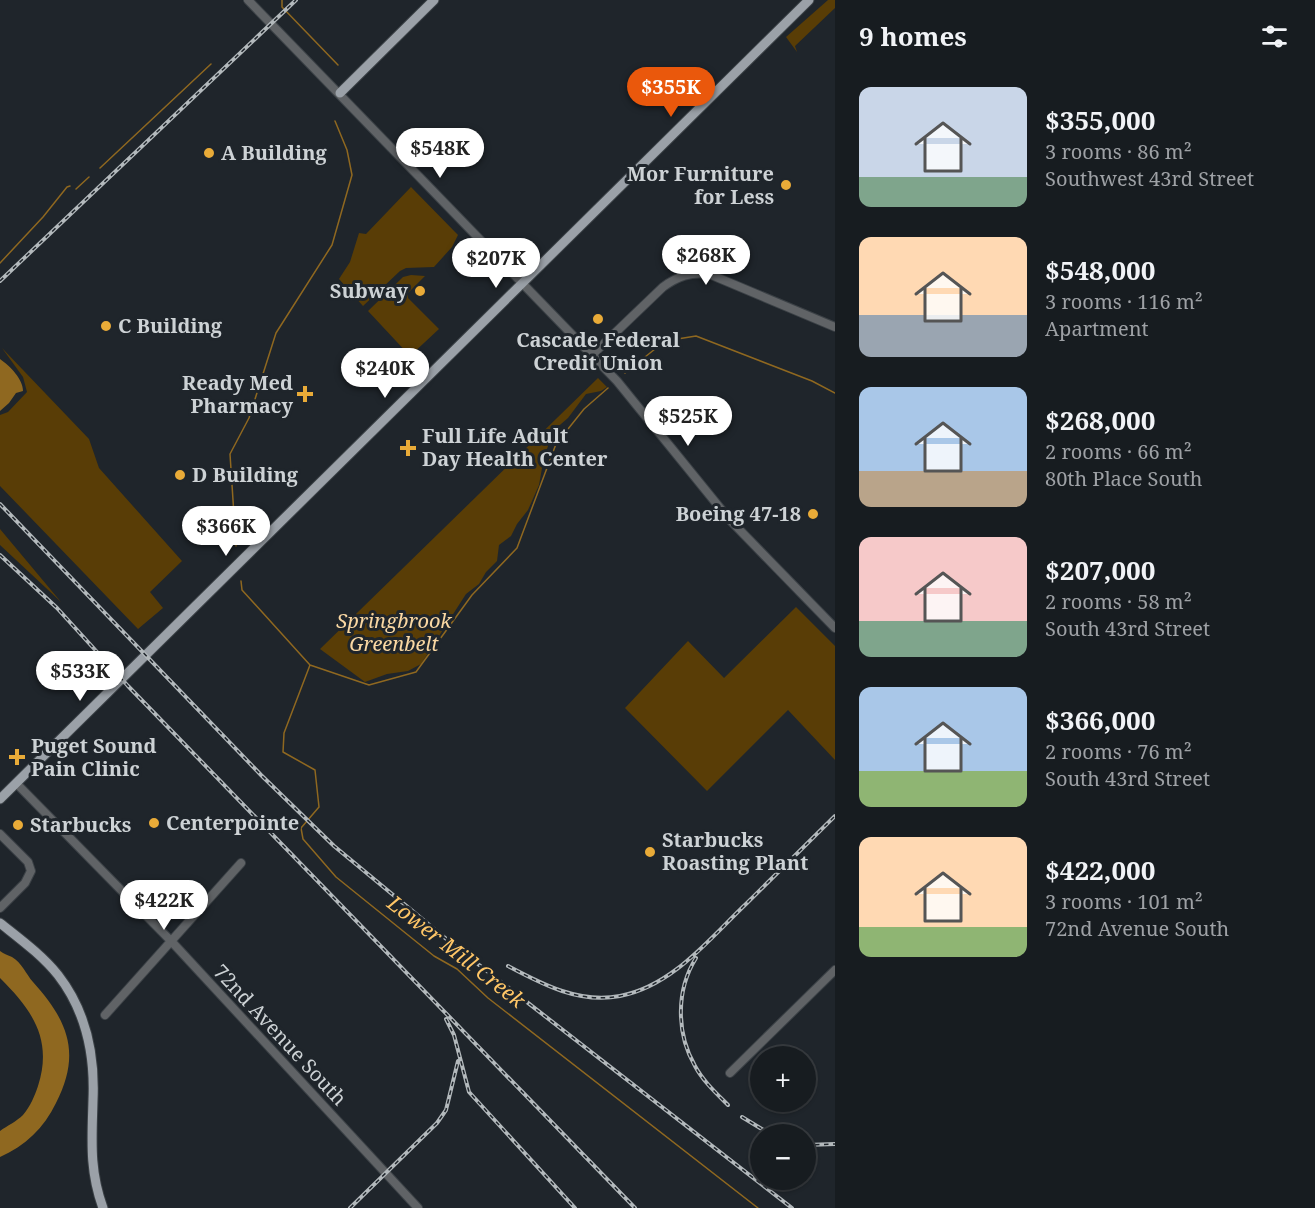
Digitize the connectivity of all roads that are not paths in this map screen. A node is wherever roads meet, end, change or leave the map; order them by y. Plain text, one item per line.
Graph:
1 (248, 0) edge
2 (434, 0) edge
3 (809, 0) edge
4 (340, 93) junction
5 (521, 283) junction
6 (835, 327) edge
7 (592, 355) junction
8 (835, 628) edge
9 (16, 783) junction
10 (0, 799) edge
11 (0, 834) edge
12 (241, 863) dead end
13 (0, 908) edge
14 (0, 924) edge
15 (172, 942) junction
16 (835, 970) edge
17 (105, 1015) dead end
18 (730, 1073) dead end
19 (103, 1208) edge
20 (418, 1208) edge

1 - 4 street
2 - 4 main road
3 - 5 main road
4 - 5 street
5 - 7 street
5 - 9 main road
6 - 7 street
7 - 8 street
9 - 10 main road
9 - 15 street, 72nd Avenue South
11 - 13 street
12 - 15 street
14 - 19 main road
15 - 17 street
15 - 20 street, 72nd Avenue South
16 - 18 street

